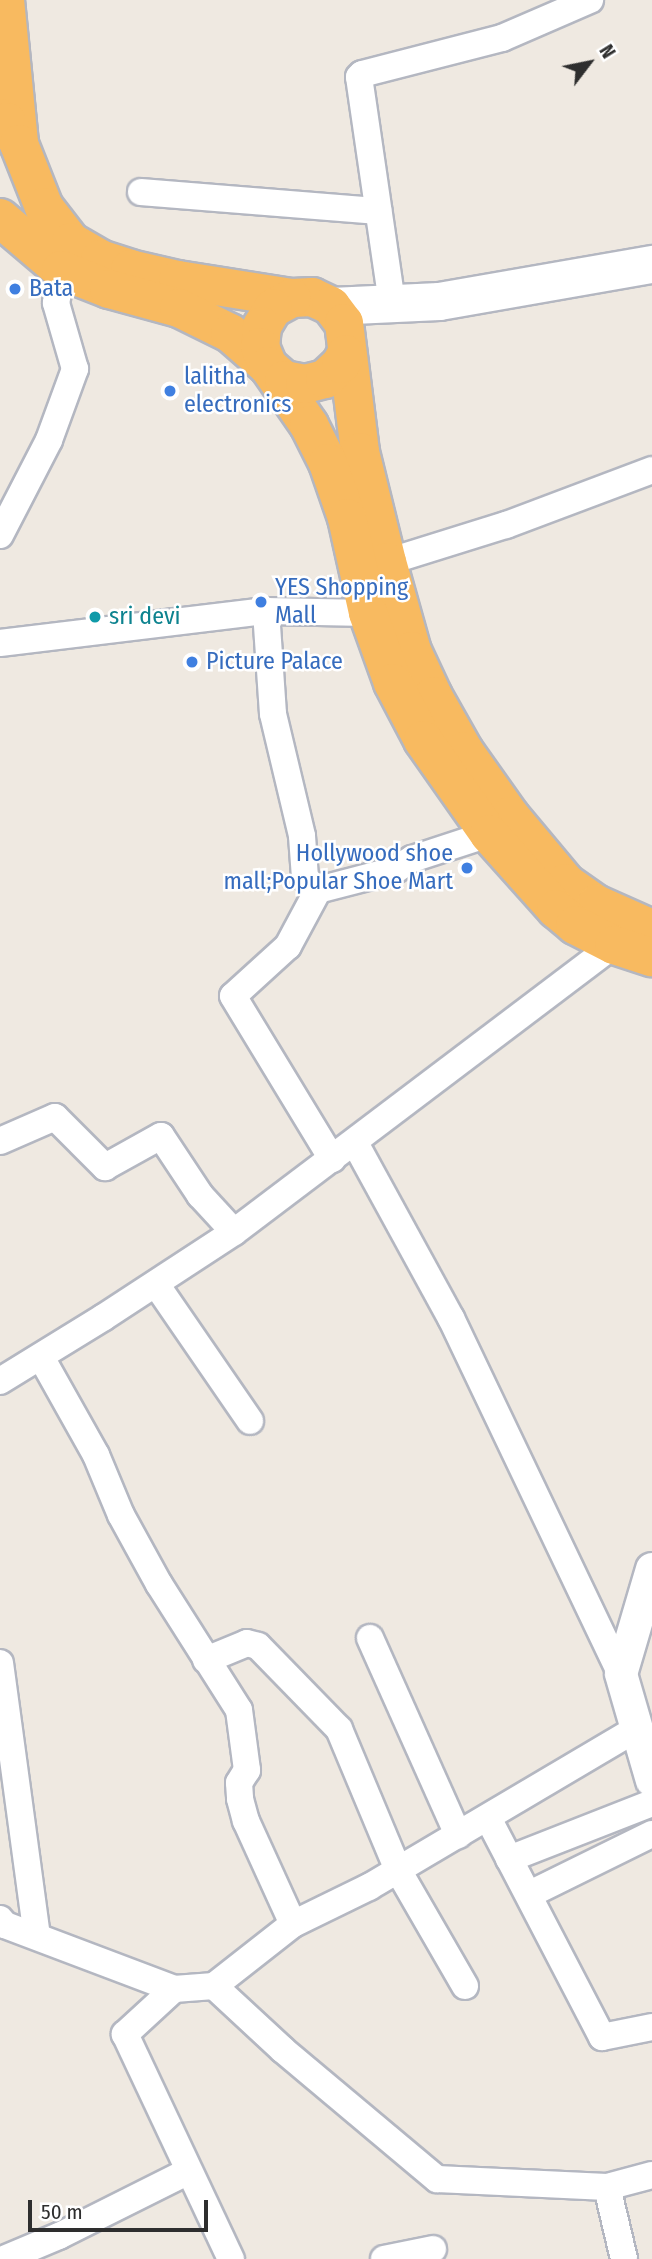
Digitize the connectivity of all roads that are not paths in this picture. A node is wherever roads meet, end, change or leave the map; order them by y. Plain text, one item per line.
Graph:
1 (5, 0) edge
2 (590, 0) edge
3 (13, 140) edge
4 (0, 192) edge
5 (141, 192) dead end
6 (378, 211) junction
7 (0, 218) edge
8 (66, 256) junction
9 (652, 264) edge
10 (292, 298) junction
11 (392, 303) junction
12 (331, 306) junction
13 (346, 354) junction
14 (268, 366) junction
15 (652, 470) edge
16 (0, 535) edge
17 (387, 562) junction
18 (266, 611) junction
19 (368, 613) junction
20 (0, 643) edge
21 (489, 834) junction
22 (318, 890) junction
23 (652, 929) edge
24 (614, 945) junction
25 (652, 957) edge
26 (0, 1140) edge
27 (355, 1143) junction
28 (332, 1159) junction
29 (234, 1231) junction
30 (156, 1284) junction
31 (41, 1357) junction
32 (0, 1381) edge
33 (250, 1421) dead end
34 (652, 1569) edge
35 (370, 1638) dead end
36 (206, 1660) junction
37 (0, 1663) edge
38 (621, 1674) junction
39 (635, 1730) junction
40 (652, 1781) edge
41 (652, 1803) edge
42 (488, 1818) junction
43 (652, 1834) edge
44 (458, 1835) junction
45 (509, 1859) junction
46 (398, 1870) junction
47 (530, 1894) junction
48 (0, 1919) edge
49 (293, 1924) junction
50 (37, 1937) junction
51 (214, 1986) junction
52 (465, 1986) dead end
53 (174, 1989) junction
54 (652, 2027) edge
55 (189, 2171) junction
56 (652, 2175) edge
57 (607, 2187) junction
58 (433, 2249) dead end
59 (4, 2259) edge
60 (231, 2259) edge
61 (384, 2259) edge
62 (624, 2259) edge

1 - 3 highway
2 - 6 street
3 - 4 highway
3 - 8 highway
5 - 6 street
6 - 11 street
7 - 8 highway
8 - 10 highway
8 - 14 highway
8 - 16 street
9 - 11 main road
10 - 12 highway
10 - 14 highway
11 - 12 main road
12 - 13 highway
13 - 14 highway
13 - 17 highway
14 - 19 highway
15 - 17 street
17 - 23 highway
18 - 19 street
18 - 20 street
18 - 22 street
19 - 21 highway
21 - 22 street
21 - 24 highway
22 - 28 street
24 - 25 highway
24 - 27 street
26 - 29 street
27 - 28 street
27 - 38 street
28 - 29 street
29 - 30 street
30 - 31 street
30 - 33 street
31 - 32 street
31 - 36 street
34 - 38 street
35 - 44 street
36 - 46 street
36 - 49 street
37 - 50 street
38 - 39 street
39 - 40 street
39 - 42 street
41 - 45 street
42 - 44 street
42 - 45 street
43 - 47 street
44 - 46 street
45 - 47 street
46 - 49 street
46 - 52 street
47 - 54 street
48 - 50 street
49 - 51 street
50 - 53 street
51 - 53 street
51 - 57 street
53 - 55 street
55 - 59 street
55 - 60 street
56 - 57 street
57 - 62 street
58 - 61 street

